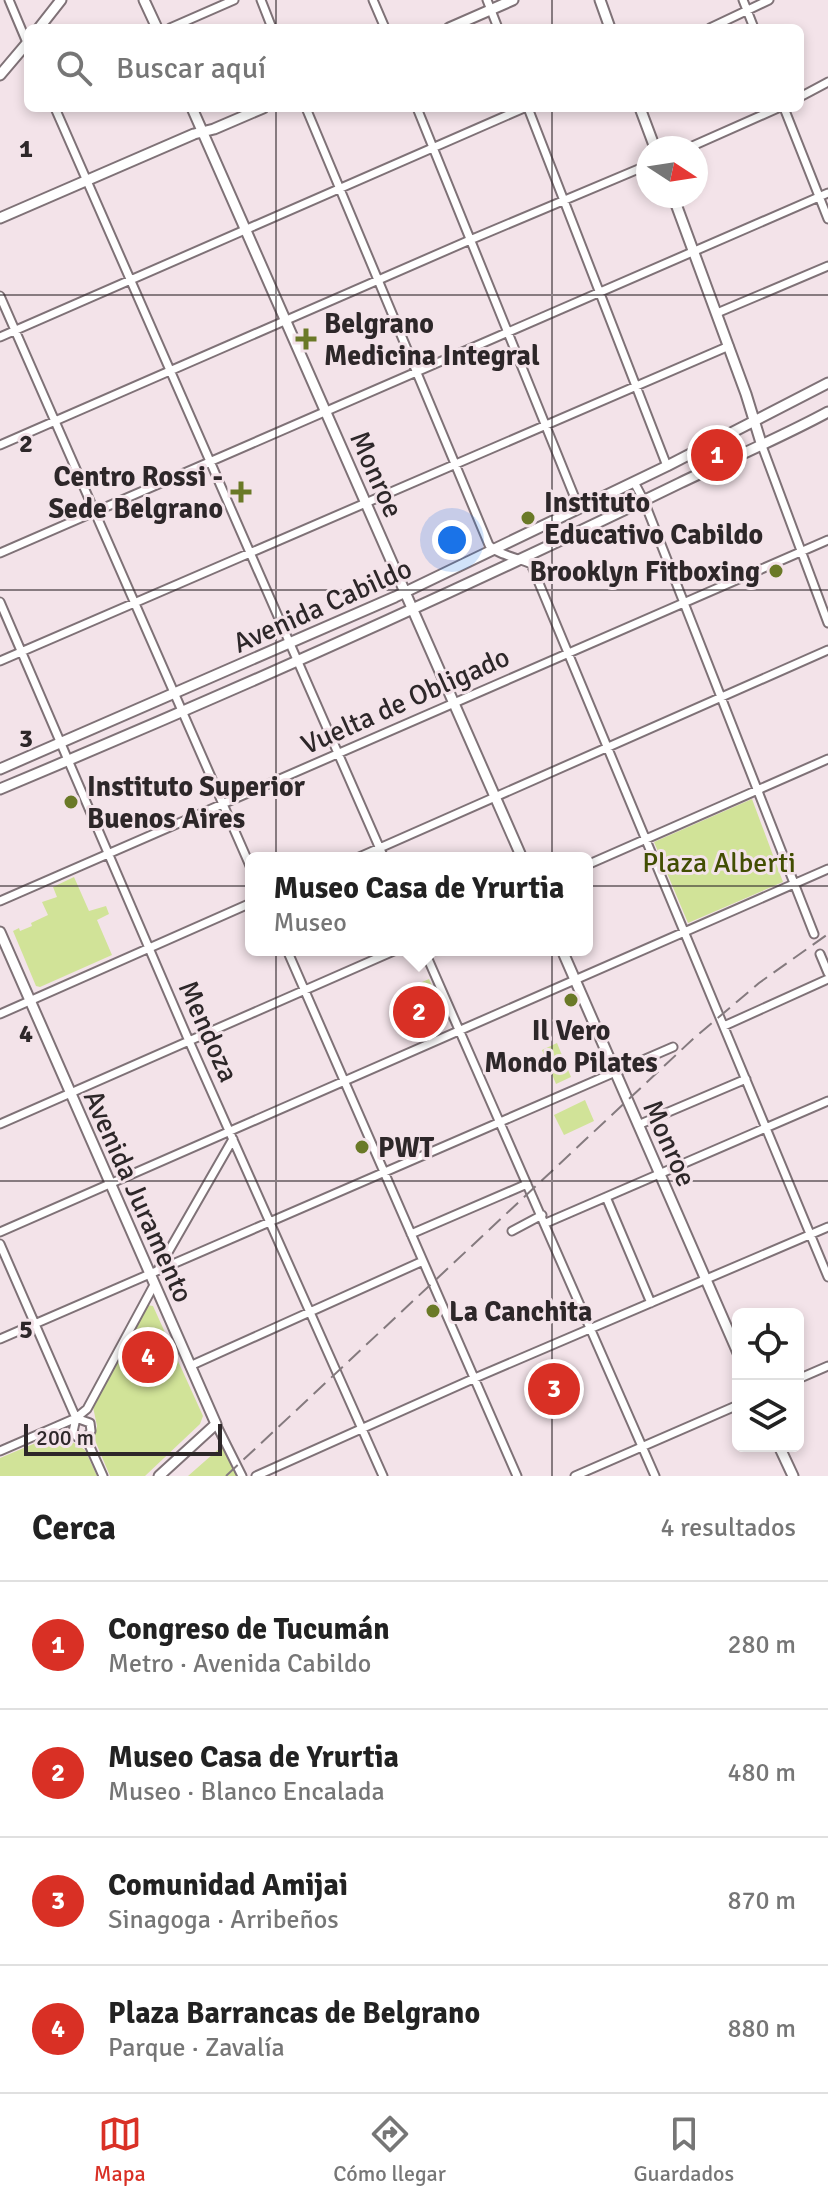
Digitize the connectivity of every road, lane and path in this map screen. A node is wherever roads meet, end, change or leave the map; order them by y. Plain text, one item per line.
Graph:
1 (9, 0) edge
2 (61, 0) edge
3 (144, 0) edge
4 (234, 0) edge
5 (261, 0) edge
6 (373, 0) edge
7 (513, 0) edge
8 (600, 0) edge
9 (743, 0) edge
10 (769, 0) edge
11 (489, 5) edge
12 (748, 12) junction
13 (42, 24) edge
14 (155, 24) edge
15 (179, 24) edge
16 (270, 24) edge
17 (383, 24) edge
18 (456, 24) edge
19 (496, 24) edge
20 (609, 24) edge
21 (720, 24) edge
22 (752, 24) edge
23 (24, 34) edge
24 (24, 48) edge
25 (0, 75) edge
26 (828, 82) edge
27 (804, 95) edge
28 (57, 112) edge
29 (194, 112) edge
30 (253, 112) edge
31 (308, 112) edge
32 (419, 112) edge
33 (516, 112) edge
34 (528, 112) edge
35 (642, 112) edge
36 (772, 112) edge
37 (783, 112) edge
38 (203, 131) junction
39 (650, 136) edge
40 (708, 139) edge
41 (433, 147) junction
42 (636, 170) edge
43 (86, 180) junction
44 (338, 190) junction
45 (828, 193) edge
46 (820, 197) junction
47 (564, 200) junction
48 (677, 208) edge
49 (0, 218) edge
50 (828, 219) edge
51 (246, 229) junction
52 (470, 240) junction
53 (694, 253) junction
54 (828, 266) edge
55 (130, 279) junction
56 (377, 281) junction
57 (600, 294) junction
58 (0, 296) edge
59 (717, 313) junction
60 (286, 320) junction
61 (15, 330) junction
62 (508, 333) junction
63 (0, 337) edge
64 (729, 346) junction
65 (170, 369) junction
66 (416, 373) junction
67 (828, 383) edge
68 (635, 386) junction
69 (326, 411) junction
70 (828, 412) edge
71 (55, 421) junction
72 (755, 422) junction
73 (544, 426) junction
74 (760, 442) junction
75 (0, 445) edge
76 (210, 462) junction
77 (455, 464) junction
78 (667, 466) junction
79 (634, 482) junction
80 (644, 501) junction
81 (365, 502) junction
82 (579, 508) junction
83 (96, 511) junction
84 (828, 540) edge
85 (493, 550) junction
86 (250, 552) junction
87 (801, 552) junction
88 (0, 553) edge
89 (522, 559) junction
90 (405, 593) junction
91 (0, 602) edge
92 (136, 603) junction
93 (684, 603) junction
94 (413, 610) junction
95 (828, 623) edge
96 (289, 645) junction
97 (828, 650) edge
98 (22, 652) junction
99 (568, 653) junction
100 (0, 661) edge
101 (297, 662) junction
102 (176, 693) junction
103 (720, 698) junction
104 (453, 703) junction
105 (183, 711) junction
106 (59, 743) junction
107 (607, 747) junction
108 (338, 754) junction
109 (828, 759) edge
110 (67, 761) junction
111 (0, 769) edge
112 (0, 789) edge
113 (757, 790) junction
114 (495, 797) junction
115 (223, 803) junction
116 (645, 839) junction
117 (380, 848) junction
118 (371, 852) edge
119 (382, 852) edge
120 (519, 852) edge
121 (109, 853) junction
122 (245, 854) edge
123 (593, 862) edge
124 (828, 869) edge
125 (794, 884) junction
126 (0, 901) edge
127 (245, 906) edge
128 (685, 931) junction
129 (0, 932) edge
130 (814, 934) dead end
131 (149, 948) junction
132 (820, 954) dead end
133 (290, 956) edge
134 (382, 956) edge
135 (427, 956) edge
136 (565, 956) edge
137 (828, 973) edge
138 (828, 979) edge
139 (575, 980) junction
140 (305, 990) junction
141 (30, 1001) junction
142 (0, 1014) edge
143 (724, 1026) junction
144 (459, 1030) junction
145 (189, 1041) junction
146 (673, 1047) dead end
147 (614, 1071) junction
148 (746, 1079) junction
149 (344, 1081) junction
150 (71, 1094) junction
151 (828, 1101) edge
152 (499, 1122) junction
153 (0, 1124) edge
154 (638, 1125) junction
155 (766, 1128) junction
156 (231, 1135) junction
157 (384, 1171) junction
158 (660, 1173) junction
159 (110, 1184) junction
160 (527, 1184) junction
161 (606, 1197) junction
162 (544, 1219) junction
163 (270, 1222) junction
164 (828, 1227) edge
165 (512, 1231) dead end
166 (0, 1232) edge
167 (411, 1234) junction
168 (811, 1234) junction
169 (0, 1244) edge
170 (423, 1261) junction
171 (154, 1272) junction
172 (828, 1277) edge
173 (706, 1279) junction
174 (154, 1285) junction
175 (651, 1303) junction
176 (310, 1312) junction
177 (35, 1324) junction
178 (590, 1328) junction
179 (0, 1339) edge
180 (732, 1339) edge
181 (190, 1366) junction
182 (828, 1366) edge
183 (804, 1376) edge
184 (475, 1378) junction
185 (732, 1408) edge
186 (76, 1418) junction
187 (216, 1424) junction
188 (362, 1428) junction
189 (86, 1438) junction
190 (642, 1447) junction
191 (0, 1451) edge
192 (782, 1452) edge
193 (103, 1476) edge
194 (159, 1476) edge
195 (242, 1476) edge
196 (256, 1476) edge
197 (383, 1476) edge
198 (517, 1476) edge
199 (575, 1476) edge
200 (655, 1476) edge
201 (793, 1476) edge

1 - 23 street
2 - 13 main road
3 - 14 main road
4 - 15 street
5 - 16 street
6 - 17 street
7 - 11 main road
8 - 20 main road
9 - 12 street
10 - 12 street
11 - 18 main road
11 - 19 street
12 - 21 street
12 - 22 street
24 - 25 main road
26 - 27 street
28 - 43 street
29 - 38 main road, Monroe
30 - 38 main road
31 - 44 street
32 - 41 street
33 - 41 street
34 - 47 street
35 - 39 main road
36 - 40 street
37 - 46 street
38 - 43 main road
38 - 51 main road, Monroe
41 - 44 street
41 - 52 street
42 - 47 street
43 - 49 main road
43 - 55 street
44 - 51 street
44 - 56 street
45 - 46 street
46 - 50 street
46 - 53 street
47 - 52 street
47 - 57 street
48 - 53 main road
51 - 55 street
51 - 60 main road, Monroe
52 - 56 street
52 - 62 street
53 - 57 street
53 - 59 main road
54 - 59 street
55 - 61 street
55 - 65 street
56 - 60 street
56 - 66 street
57 - 62 street
57 - 68 street
58 - 61 street
59 - 64 main road
60 - 65 street
60 - 69 main road, Monroe
61 - 63 street
61 - 71 street
62 - 66 street
62 - 73 street
64 - 68 street
64 - 72 main road
65 - 71 street
65 - 76 street
66 - 69 street
66 - 77 street
67 - 72 main road, Avenida Cabildo
68 - 73 street
68 - 78 street
69 - 76 street
69 - 81 main road, Monroe
70 - 74 main road, Avenida Cabildo
71 - 75 street
71 - 83 street
72 - 74 main road
72 - 78 main road, Avenida Cabildo
73 - 77 street
73 - 82 street
74 - 80 main road, Avenida Cabildo
74 - 87 street
76 - 83 street
76 - 86 street
77 - 81 street
77 - 85 street
78 - 79 main road, Avenida Cabildo
79 - 80 street
79 - 82 main road, Avenida Cabildo
80 - 89 main road, Avenida Cabildo
80 - 93 street
81 - 86 street
81 - 90 main road, Monroe
82 - 85 main road, Avenida Cabildo
83 - 88 street
83 - 92 street
84 - 87 street, Vuelta de Obligado
85 - 89 street
85 - 90 main road, Avenida Cabildo
86 - 92 street
86 - 96 street
87 - 93 street, Vuelta de Obligado
87 - 95 street
89 - 94 main road, Avenida Cabildo
89 - 99 street
90 - 94 main road, Monroe
90 - 96 main road, Avenida Cabildo
91 - 98 street, Mendoza
92 - 98 street
92 - 102 street
93 - 99 street, Vuelta de Obligado
93 - 103 street
94 - 101 main road, Avenida Cabildo
94 - 104 main road, Monroe
96 - 101 street
96 - 102 main road, Avenida Cabildo
97 - 103 street
98 - 100 street
98 - 106 street, Mendoza
99 - 104 street, Vuelta de Obligado
99 - 107 street
101 - 105 main road, Avenida Cabildo
101 - 108 street
102 - 105 street
102 - 106 main road, Avenida Cabildo
103 - 107 street
103 - 113 street
104 - 108 street, Vuelta de Obligado
104 - 114 main road, Monroe
105 - 110 main road, Avenida Cabildo
105 - 115 street
106 - 110 street, Mendoza
106 - 111 main road, Avenida Cabildo
107 - 114 street
107 - 116 street
108 - 115 street, Vuelta de Obligado
108 - 117 street
109 - 113 street
110 - 112 main road, Avenida Cabildo
110 - 121 street, Mendoza
113 - 116 street
113 - 125 street
114 - 117 street
114 - 120 main road, Monroe
115 - 121 street, Vuelta de Obligado
115 - 122 street
116 - 123 street
116 - 128 street
117 - 118 street
117 - 119 street
121 - 126 street, Vuelta de Obligado
121 - 131 street, Mendoza
124 - 125 street
125 - 128 street
125 - 130 street
127 - 131 street
128 - 139 street
128 - 143 street
129 - 141 main road, Avenida Juramento
131 - 141 street
131 - 145 street, Mendoza
132 - 137 street
133 - 140 street
134 - 140 street
135 - 144 street
136 - 139 main road, Monroe
138 - 143 street
139 - 144 street
139 - 147 main road, Monroe
140 - 145 street
140 - 149 street
141 - 142 street
141 - 150 main road, Avenida Juramento
143 - 148 street
144 - 149 street
144 - 152 street
145 - 150 street
145 - 156 street, Mendoza
146 - 147 street
147 - 152 street
147 - 154 main road, Monroe
148 - 154 street
148 - 155 street
149 - 156 street
149 - 157 street
150 - 153 street
150 - 159 main road, Avenida Juramento
151 - 155 street
152 - 157 street
152 - 160 street
154 - 158 main road, Monroe
155 - 158 street
155 - 168 street
156 - 159 street
156 - 163 street, Mendoza
156 - 171 street
157 - 163 street
157 - 167 street
158 - 161 street
158 - 173 main road, Monroe
159 - 166 street
159 - 171 main road, Avenida Juramento
160 - 162 street
160 - 167 street
161 - 162 street
161 - 175 street
162 - 165 street
162 - 178 street
163 - 171 street
163 - 176 street, Mendoza
164 - 168 street
167 - 170 street
168 - 172 street
168 - 173 street
169 - 177 street
170 - 176 street
170 - 184 street
171 - 174 main road, Avenida Juramento
171 - 177 street
173 - 175 street
173 - 180 main road, Monroe
174 - 181 main road, Avenida Juramento
174 - 186 street
175 - 178 street
176 - 181 street
176 - 188 street, Mendoza
177 - 179 street
177 - 186 street
178 - 184 street
178 - 190 street
181 - 187 main road, Avenida Juramento
182 - 183 street
184 - 188 street
184 - 198 street
185 - 190 street
186 - 189 street
186 - 189 street
186 - 191 street
187 - 194 main road
187 - 195 street, Avenida Juramento
188 - 196 street
188 - 197 street, Mendoza
189 - 193 street
190 - 199 street
190 - 200 street
192 - 201 main road

